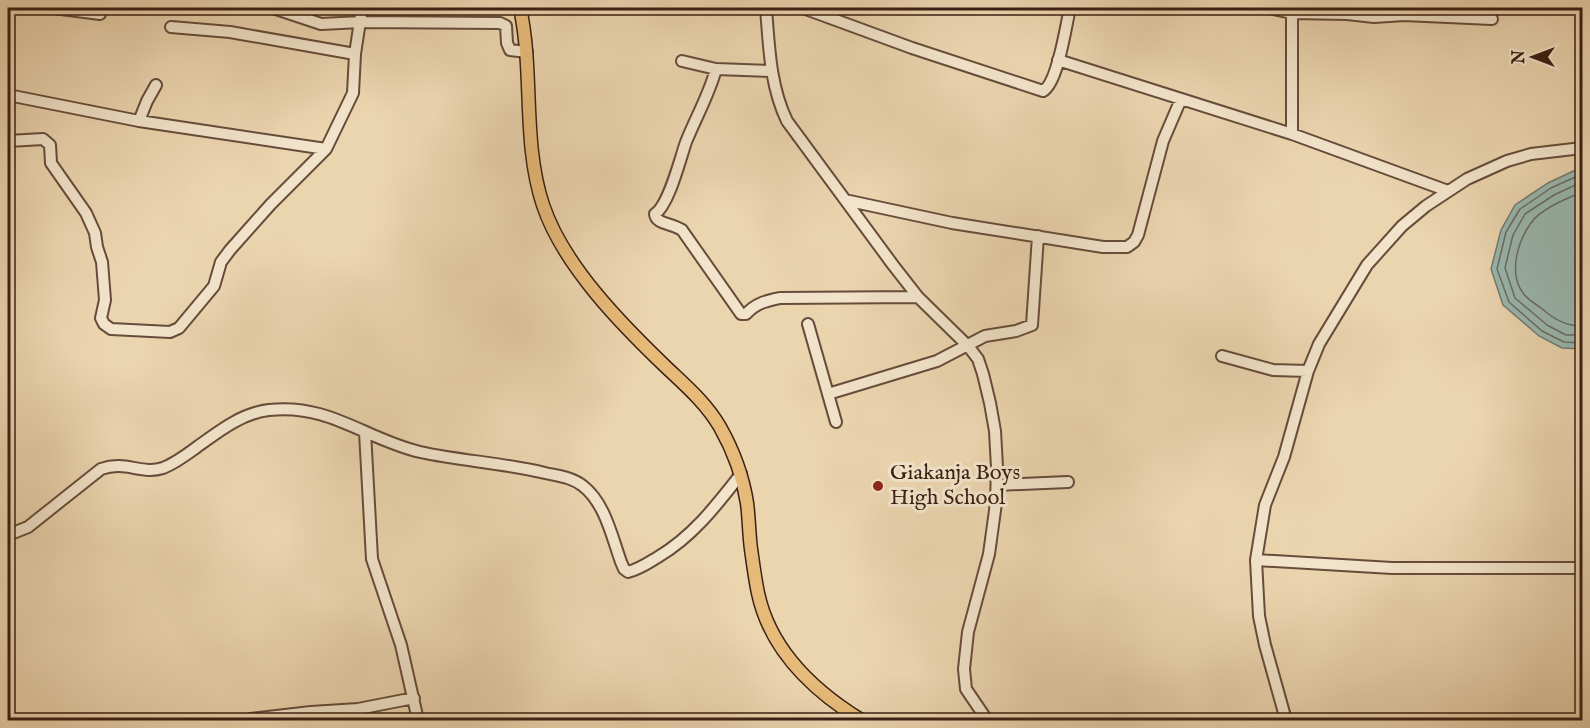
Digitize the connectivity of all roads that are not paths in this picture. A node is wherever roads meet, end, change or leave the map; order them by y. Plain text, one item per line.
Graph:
1 (53, 8) edge
2 (264, 8) edge
3 (362, 8) edge
4 (520, 8) edge
5 (766, 8) edge
6 (803, 8) edge
7 (1070, 8) edge
8 (1269, 8) edge
9 (100, 14) dead end
10 (1292, 14) junction
11 (1492, 19) dead end
12 (361, 22) junction
13 (171, 27) dead end
14 (527, 52) junction
15 (355, 54) junction
16 (1058, 60) junction
17 (682, 61) dead end
18 (716, 69) junction
19 (772, 71) junction
20 (156, 85) dead end
21 (8, 94) edge
22 (1181, 99) junction
23 (140, 121) junction
24 (1292, 134) junction
25 (8, 141) edge
26 (1582, 148) edge
27 (326, 149) junction
28 (1448, 191) junction
29 (845, 200) junction
30 (1038, 236) junction
31 (918, 297) junction
32 (808, 324) dead end
33 (968, 346) junction
34 (1222, 356) dead end
35 (1308, 371) junction
36 (828, 394) junction
37 (836, 422) dead end
38 (365, 432) junction
39 (741, 474) junction
40 (1068, 482) dead end
41 (997, 485) junction
42 (8, 535) edge
43 (1257, 560) junction
44 (1582, 568) edge
45 (414, 698) junction
46 (251, 719) edge
47 (418, 720) edge
48 (861, 720) edge
49 (987, 720) edge
50 (1286, 720) edge

1 - 9 street
2 - 12 street
3 - 12 street
4 - 14 main road
5 - 19 street
6 - 16 street
7 - 16 street
8 - 10 street
10 - 11 street
10 - 24 street
12 - 14 street
12 - 15 street
13 - 15 street
14 - 39 main road
15 - 27 street
16 - 22 street
17 - 18 street
18 - 19 street
18 - 31 street
19 - 29 street
20 - 23 street
21 - 23 street
22 - 24 street
22 - 30 street
23 - 27 street
24 - 28 street
25 - 27 street
26 - 28 street
28 - 35 street
29 - 30 street
29 - 31 street
30 - 33 street
31 - 33 street
32 - 36 street
33 - 36 street
33 - 41 street
34 - 35 street
35 - 43 street
36 - 37 street
38 - 39 street
38 - 42 street
38 - 45 street
39 - 48 main road
40 - 41 street
41 - 49 street
43 - 44 street
43 - 50 street
45 - 46 street
45 - 47 street

